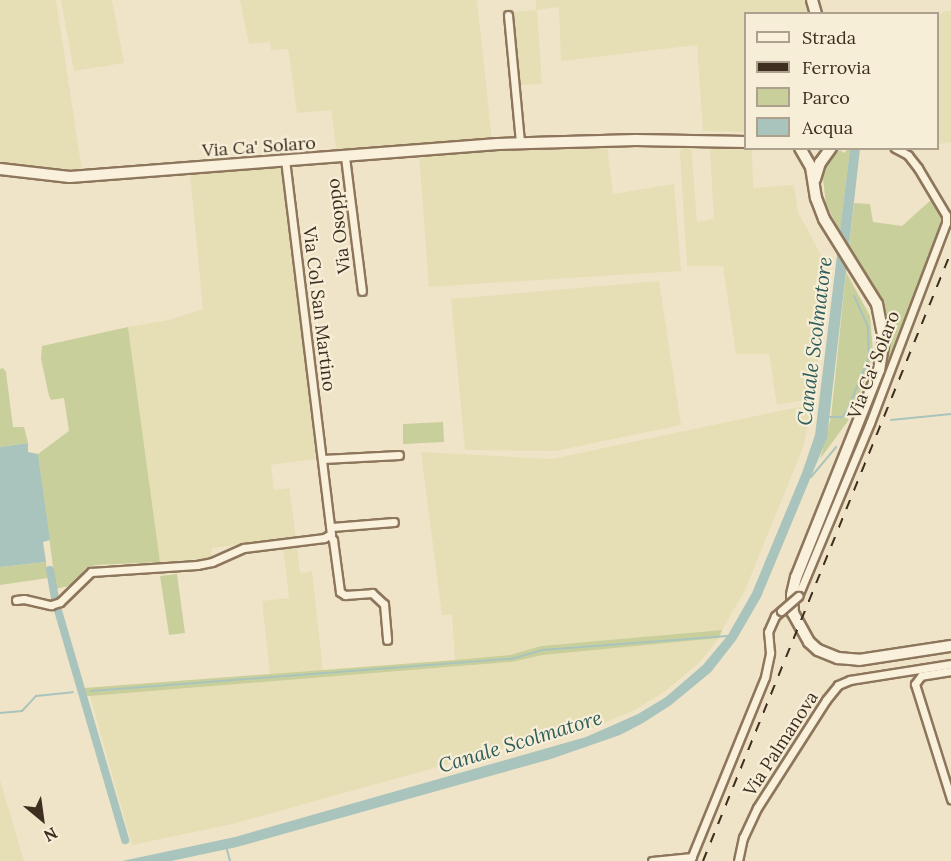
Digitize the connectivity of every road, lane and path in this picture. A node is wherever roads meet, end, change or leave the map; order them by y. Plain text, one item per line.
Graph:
1 (508, 15) dead end
2 (744, 142) edge
3 (520, 143) junction
4 (899, 150) edge
5 (802, 151) edge
6 (829, 152) edge
7 (345, 157) junction
8 (285, 162) junction
9 (0, 170) edge
10 (815, 183) junction
11 (362, 291) dead end
12 (399, 455) dead end
13 (323, 459) junction
14 (394, 522) dead end
15 (332, 527) junction
16 (330, 536) junction
17 (16, 600) dead end
18 (387, 640) dead end
19 (951, 646) edge
20 (951, 664) edge
21 (951, 671) edge
22 (951, 799) edge
23 (691, 859) edge
24 (652, 861) edge
25 (738, 861) edge

1 - 3 street
2 - 3 street, Via Ca' Solaro
3 - 7 street, Via Ca' Solaro
4 - 23 street, Via Ca' Solaro, bridge
5 - 6 street, Via Ca' Solaro
5 - 10 street, Via Ca' Solaro
6 - 10 street, Via Ca' Solaro
7 - 8 street, Via Ca' Solaro
7 - 11 street, Via Osoppo
8 - 9 street, Via Ca' Solaro
8 - 13 street, Via Col San Martino
10 - 19 street, Via Ca' Solaro
12 - 13 street
13 - 15 street, Via Col San Martino
14 - 15 street
15 - 16 street, Via Col San Martino
16 - 17 street
16 - 18 street
20 - 25 street, Via Palmanova
21 - 22 street
23 - 24 street

